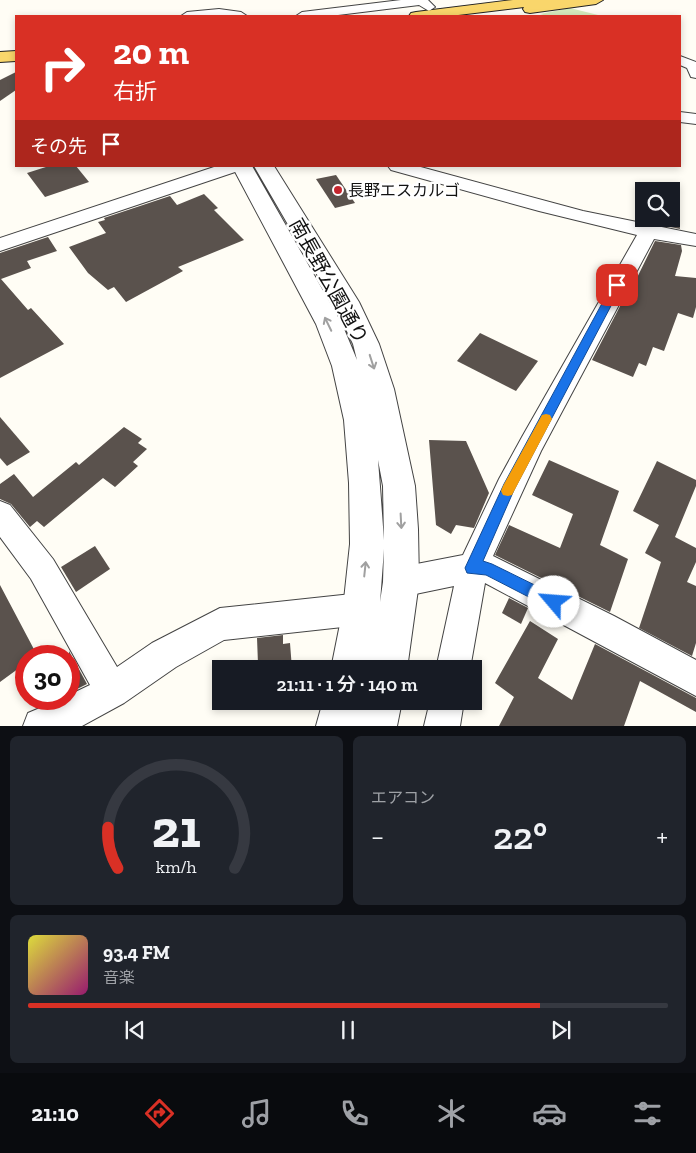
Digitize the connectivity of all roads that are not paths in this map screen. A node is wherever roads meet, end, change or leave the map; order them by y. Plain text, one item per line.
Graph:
1 (548, 0) edge
2 (596, 0) edge
3 (429, 7) dead end
4 (198, 15) edge
5 (234, 15) edge
6 (310, 15) edge
7 (424, 15) edge
8 (480, 15) edge
9 (15, 56) edge
10 (0, 57) edge
11 (681, 60) edge
12 (0, 64) edge
13 (15, 64) edge
14 (696, 74) edge
15 (681, 117) edge
16 (696, 119) edge
17 (233, 167) edge
18 (243, 167) edge
19 (265, 167) edge
20 (401, 167) edge
21 (648, 232) junction
22 (696, 240) edge
23 (0, 245) edge
24 (0, 514) edge
25 (473, 568) junction
26 (401, 582) junction
27 (361, 609) junction
28 (352, 660) edge
29 (389, 660) edge
30 (454, 660) edge
31 (696, 679) edge
32 (112, 691) junction
33 (340, 710) edge
34 (380, 710) edge
35 (445, 710) edge
36 (41, 726) edge
37 (336, 726) edge
38 (376, 726) edge
39 (442, 726) edge

1 - 7 main road
2 - 8 main road
3 - 6 street
4 - 5 street
9 - 10 main road
11 - 14 street
12 - 13 main road
15 - 16 street
17 - 23 street
27 -> 18 street, 南長野公園通り
19 -> 26 street, 南長野公園通り
20 - 21 street
21 - 22 street
21 - 25 street
24 - 32 street
25 - 26 street
25 - 30 street
25 - 31 street
26 - 29 street, 南長野公園通り
27 - 28 street, 南長野公園通り
27 - 32 street
32 - 36 street
33 - 37 street
34 - 38 street
35 - 39 street

